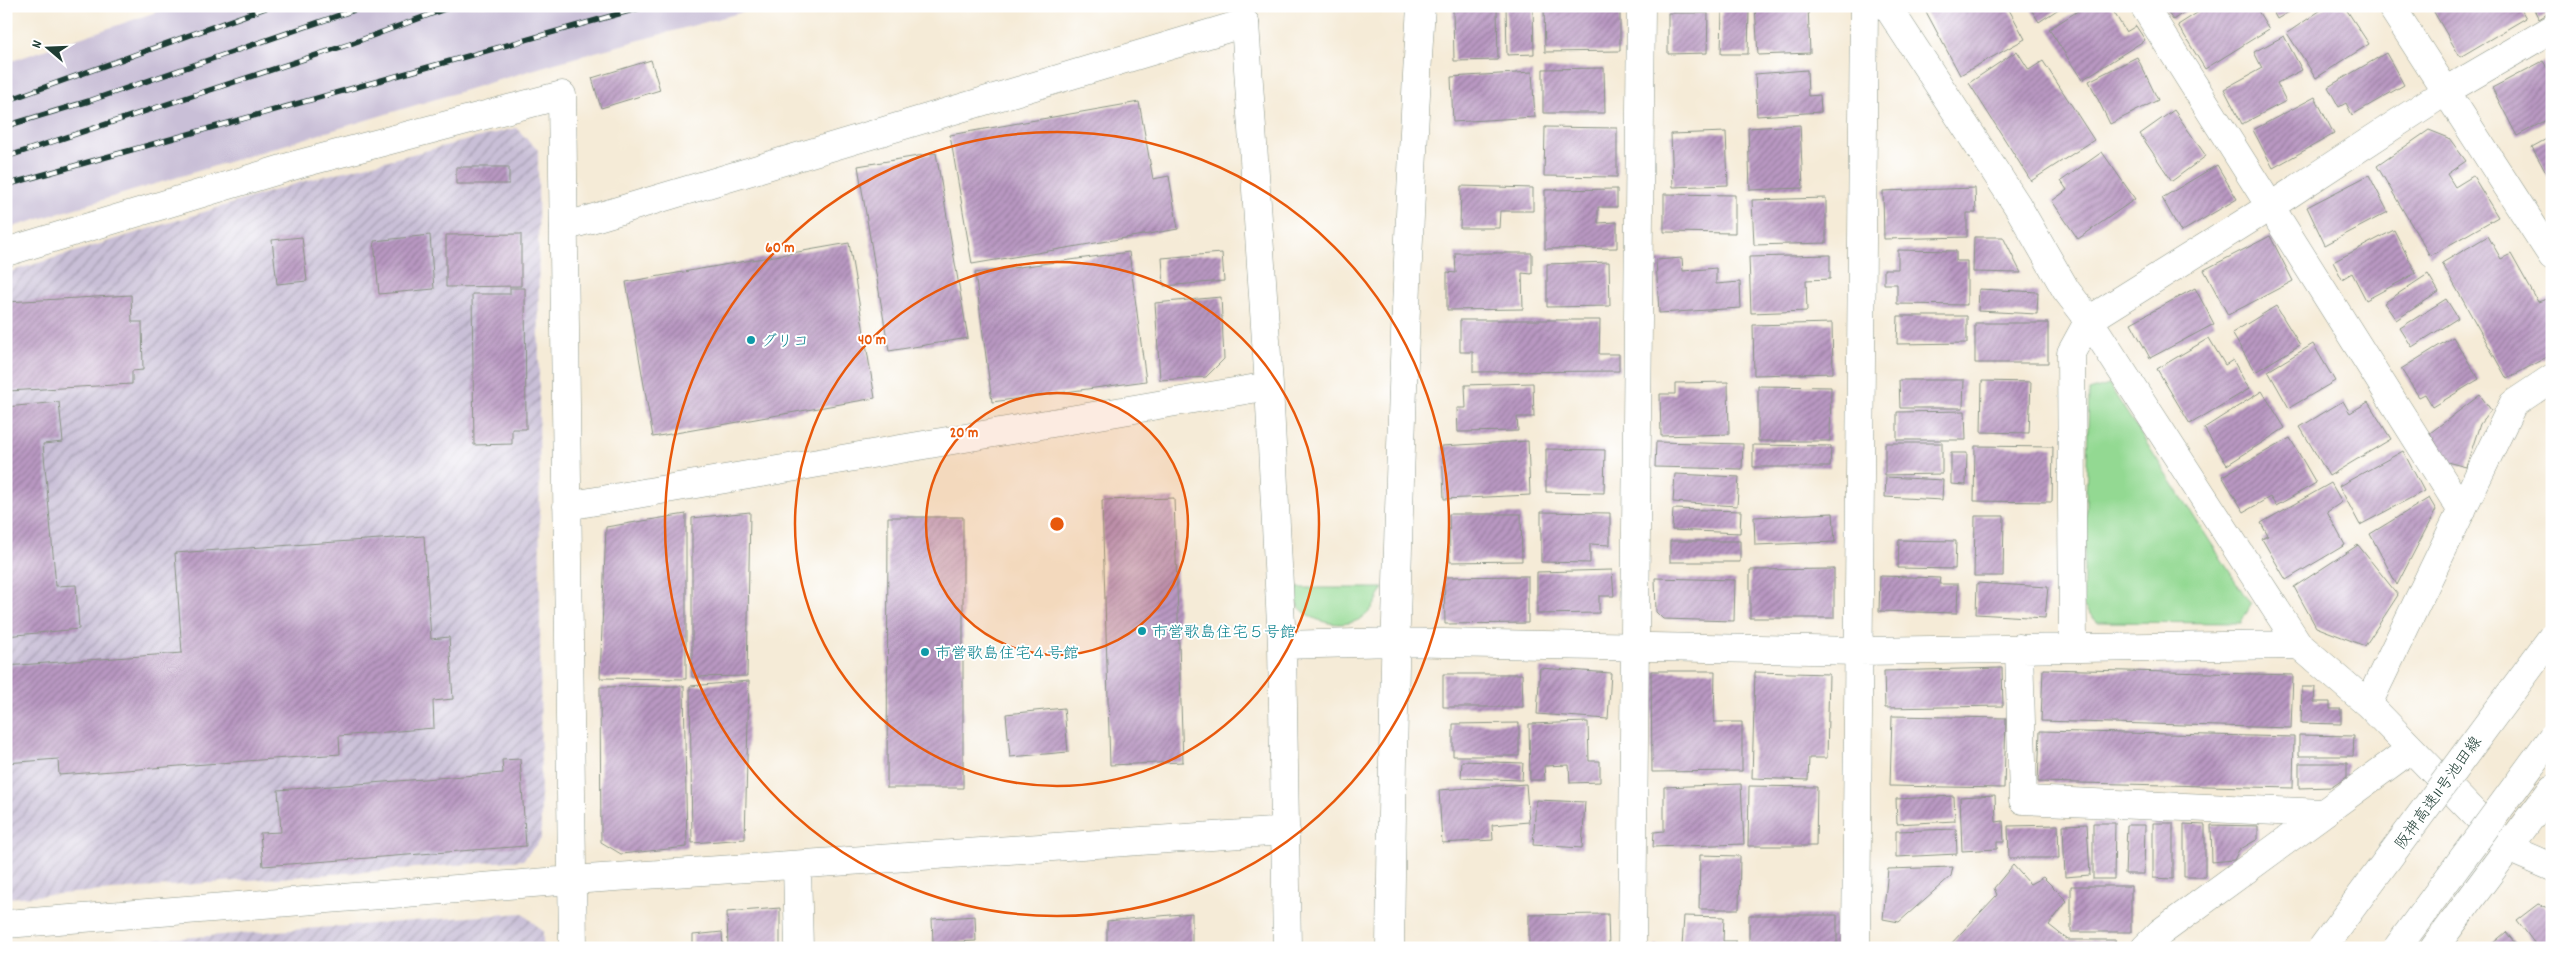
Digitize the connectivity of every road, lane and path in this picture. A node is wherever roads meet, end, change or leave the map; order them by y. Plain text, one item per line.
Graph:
1 (1421, 6) edge
2 (1641, 6) edge
3 (1864, 6) edge
4 (1887, 6) edge
5 (2144, 6) edge
6 (2391, 6) edge
7 (2552, 29) edge
8 (2446, 91) junction
9 (2271, 206) junction
10 (564, 226) junction
11 (6, 252) edge
12 (2552, 256) edge
13 (2089, 320) junction
14 (2552, 378) edge
15 (1269, 386) junction
16 (567, 506) junction
17 (2462, 511) junction
18 (2552, 637) edge
19 (1394, 642) junction
20 (1282, 645) junction
21 (2299, 645) junction
22 (1635, 646) junction
23 (2073, 647) junction
24 (2019, 648) junction
25 (1859, 651) junction
26 (2368, 704) junction
27 (2552, 738) edge
28 (2411, 749) junction
29 (2552, 789) edge
30 (2323, 813) junction
31 (1286, 831) junction
32 (2508, 848) junction
33 (797, 866) junction
34 (2552, 867) edge
35 (572, 880) junction
36 (6, 924) edge
37 (573, 948) edge
38 (799, 948) edge
39 (1287, 948) edge
40 (1390, 948) edge
41 (1632, 948) edge
42 (1856, 948) edge
43 (2145, 948) edge
44 (2322, 948) edge
45 (2397, 948) edge
46 (2434, 948) edge

1 - 19 main road
2 - 22 main road
3 - 25 main road
4 - 13 main road
5 - 9 main road
6 - 8 main road
7 - 8 main road
8 - 9 main road
8 - 12 main road
9 - 13 main road
9 - 17 main road
10 - 11 main road
10 - 15 main road
10 - 16 main road
13 - 21 main road
13 - 23 main road
14 - 17 main road
15 - 16 main road
15 - 20 main road
16 - 35 main road
17 - 26 main road
18 - 44 main road, 阪神高速11号池田線, bridge
19 - 20 main road
19 - 22 main road
19 - 40 main road
20 - 31 main road
21 - 23 main road
21 - 26 main road
22 - 25 main road
22 - 41 main road
23 - 24 main road
24 - 25 main road
24 - 30 main road
25 - 42 main road
26 - 28 main road
27 - 45 main road, bridge
28 - 30 main road
28 - 32 main road
29 - 32 main road
30 - 43 main road
31 - 33 main road
31 - 39 main road
32 - 34 main road
32 - 46 main road
33 - 35 main road
33 - 38 main road
35 - 36 main road
35 - 37 main road

